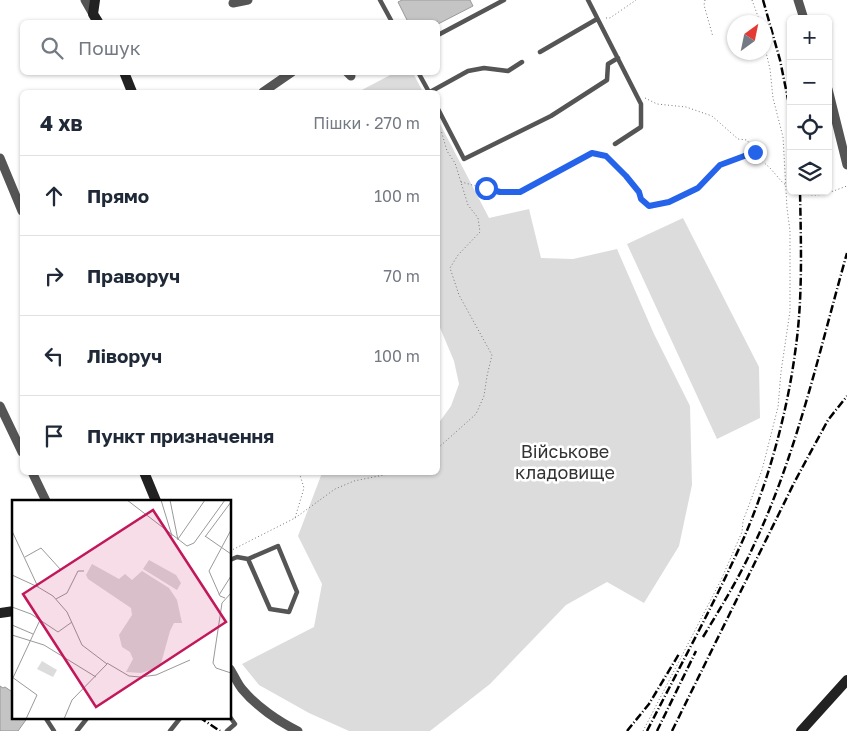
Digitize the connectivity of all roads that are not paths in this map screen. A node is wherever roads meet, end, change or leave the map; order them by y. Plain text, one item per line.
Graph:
1 (85, 0) edge
2 (95, 0) edge
3 (248, 0) edge
4 (380, 0) edge
5 (504, 0) edge
6 (588, 0) edge
7 (798, 0) edge
8 (233, 3) dead end
9 (803, 15) edge
10 (96, 18) edge
11 (597, 18) junction
12 (391, 20) edge
13 (440, 34) edge
14 (540, 52) dead end
15 (618, 58) junction
16 (522, 62) dead end
17 (125, 75) edge
18 (288, 75) edge
19 (420, 75) edge
20 (131, 90) edge
21 (266, 90) edge
22 (428, 90) edge
23 (433, 90) edge
24 (832, 105) edge
25 (440, 114) edge
26 (615, 144) dead end
27 (0, 158) edge
28 (847, 165) edge
29 (2, 169) edge
30 (20, 207) edge
31 (0, 406) edge
32 (20, 448) edge
33 (33, 475) edge
34 (145, 475) edge
35 (46, 500) edge
36 (156, 500) edge
37 (248, 559) junction
38 (231, 560) edge
39 (231, 671) edge
40 (847, 680) edge
41 (46, 718) edge
42 (87, 718) edge
43 (180, 718) edge
44 (231, 718) edge
45 (54, 731) edge
46 (77, 731) edge
47 (170, 731) edge
48 (227, 731) edge
49 (298, 731) edge
50 (801, 731) edge

1 - 10 street
2 - 10 main road
3 - 8 street
4 - 12 lane
5 - 13 lane
6 - 11 lane
7 - 9 street
11 - 14 lane
11 - 15 lane
15 - 25 lane
15 - 26 lane
16 - 23 lane
17 - 20 main road
18 - 21 street
19 - 22 lane
24 - 28 street
27 - 29 street
29 - 30 street
31 - 32 street
33 - 35 street
34 - 36 main road
37 - 37 lane
37 - 38 lane
39 - 49 street
40 - 50 main road
41 - 45 lane
42 - 46 lane
43 - 47 lane
44 - 48 lane

